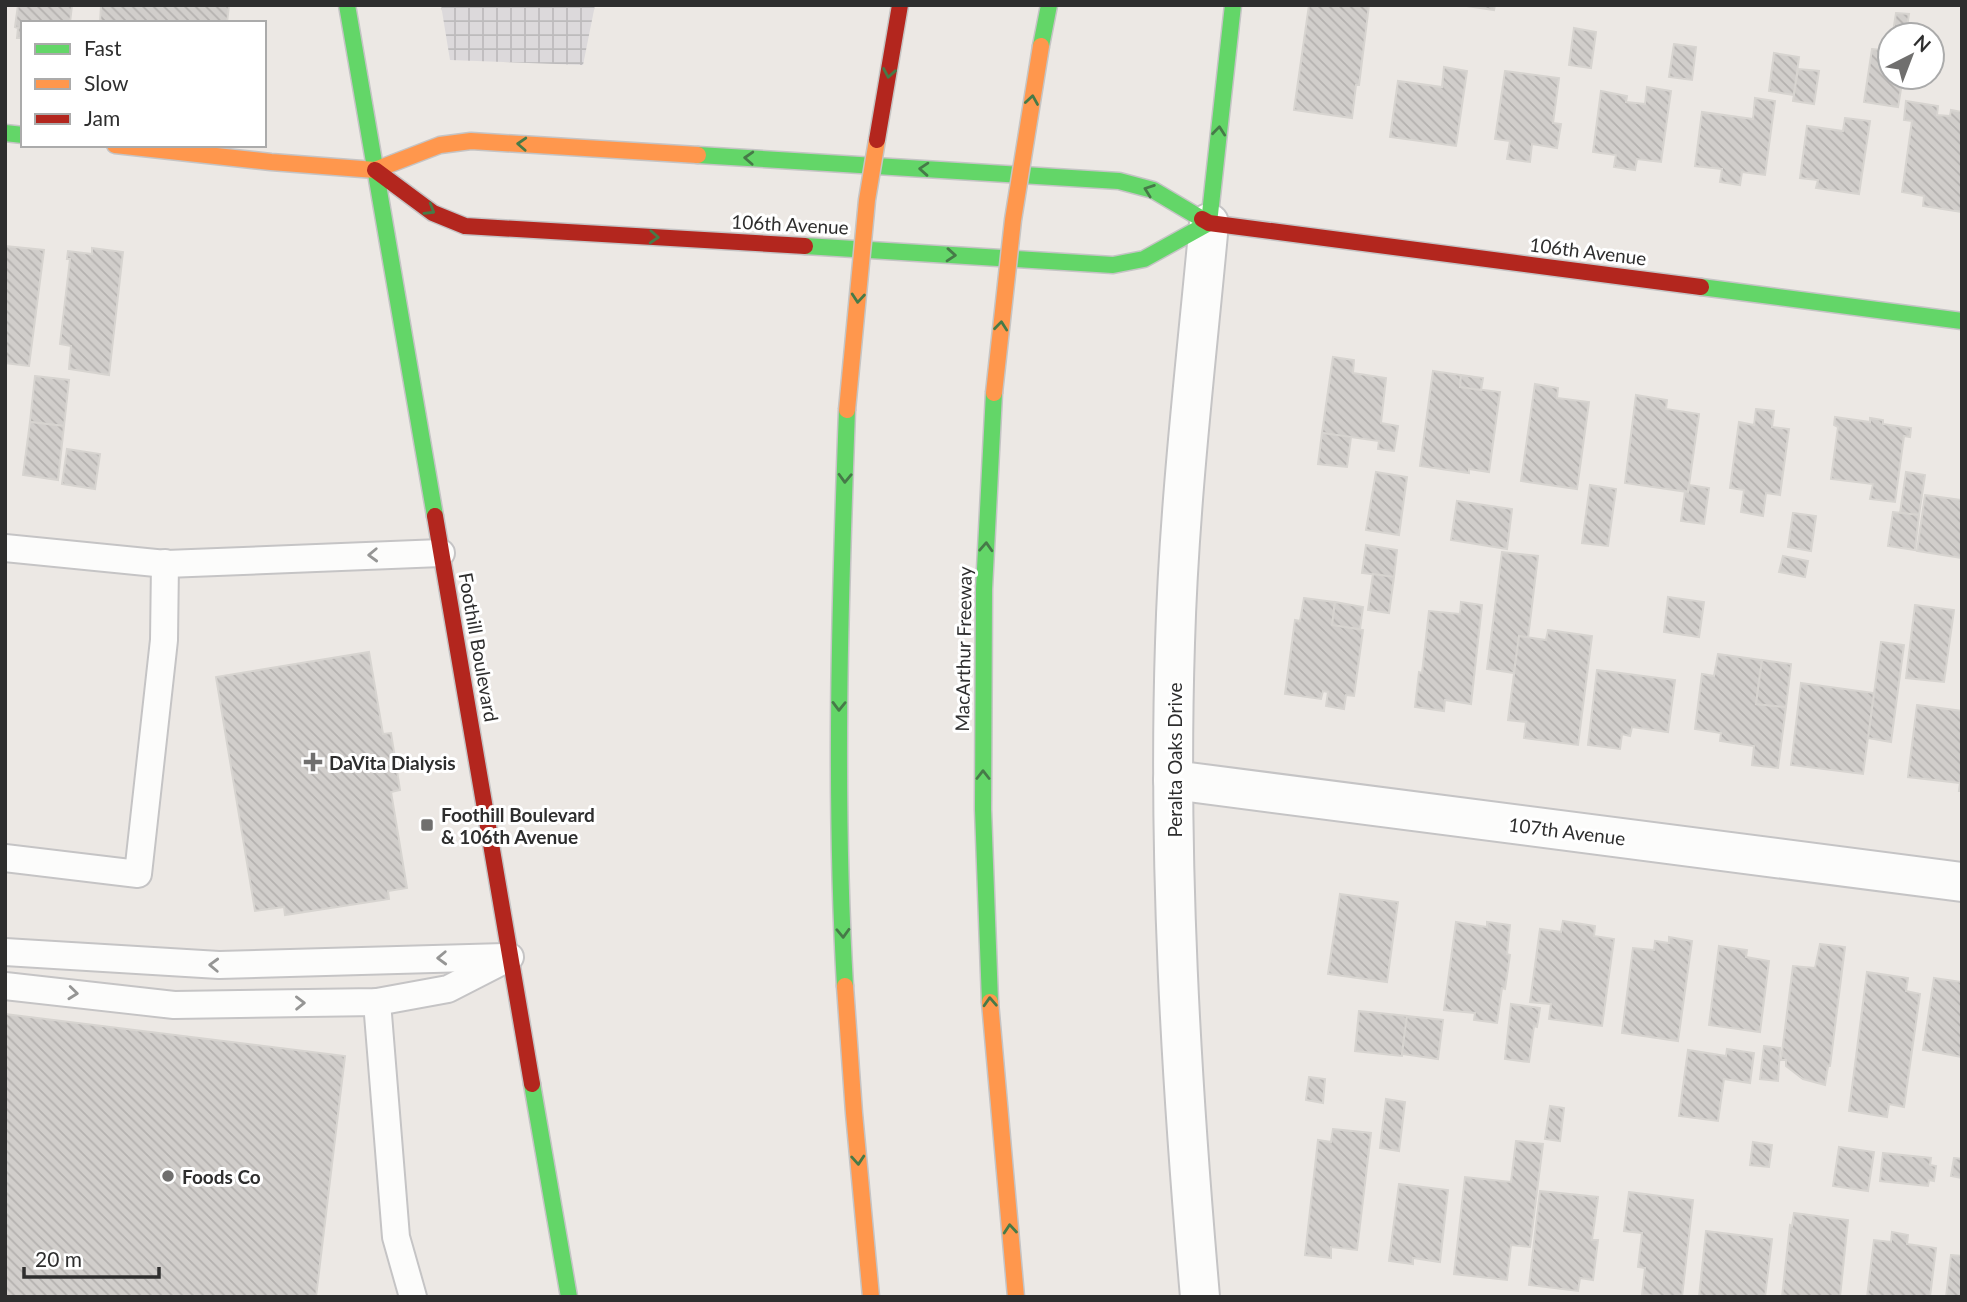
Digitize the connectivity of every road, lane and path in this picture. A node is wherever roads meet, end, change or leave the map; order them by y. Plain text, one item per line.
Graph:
1 (347, 5) edge
2 (900, 5) edge
3 (1049, 5) edge
4 (1233, 5) edge
5 (133, 147) edge
6 (375, 170) junction
7 (1209, 223) junction
8 (1962, 321) edge
9 (5, 548) edge
10 (441, 553) junction
11 (164, 563) junction
12 (1173, 780) junction
13 (5, 858) edge
14 (1962, 882) edge
15 (5, 952) edge
16 (510, 957) junction
17 (5, 986) edge
18 (377, 1002) junction
19 (414, 1297) edge
20 (569, 1297) edge
21 (871, 1297) edge
22 (1016, 1297) edge
23 (1200, 1297) edge

1 - 6 main road, Foothill Boulevard
2 -> 21 main road, bridge
22 -> 3 main road, MacArthur Freeway, bridge
7 -> 4 main road
5 - 6 main road, 106th Avenue
7 -> 6 main road, 106th Avenue
6 -> 7 main road, 106th Avenue
6 - 10 main road, Foothill Boulevard
7 - 8 main road, 106th Avenue
7 - 12 street, Peralta Oaks Drive
9 - 11 lane
10 -> 11 lane
10 - 16 main road, Foothill Boulevard
11 - 13 lane
12 - 14 street, 107th Avenue
12 - 23 street, Peralta Oaks Drive
16 -> 15 lane
16 - 18 lane
16 - 20 main road, Foothill Boulevard
17 -> 18 lane
18 - 19 lane

